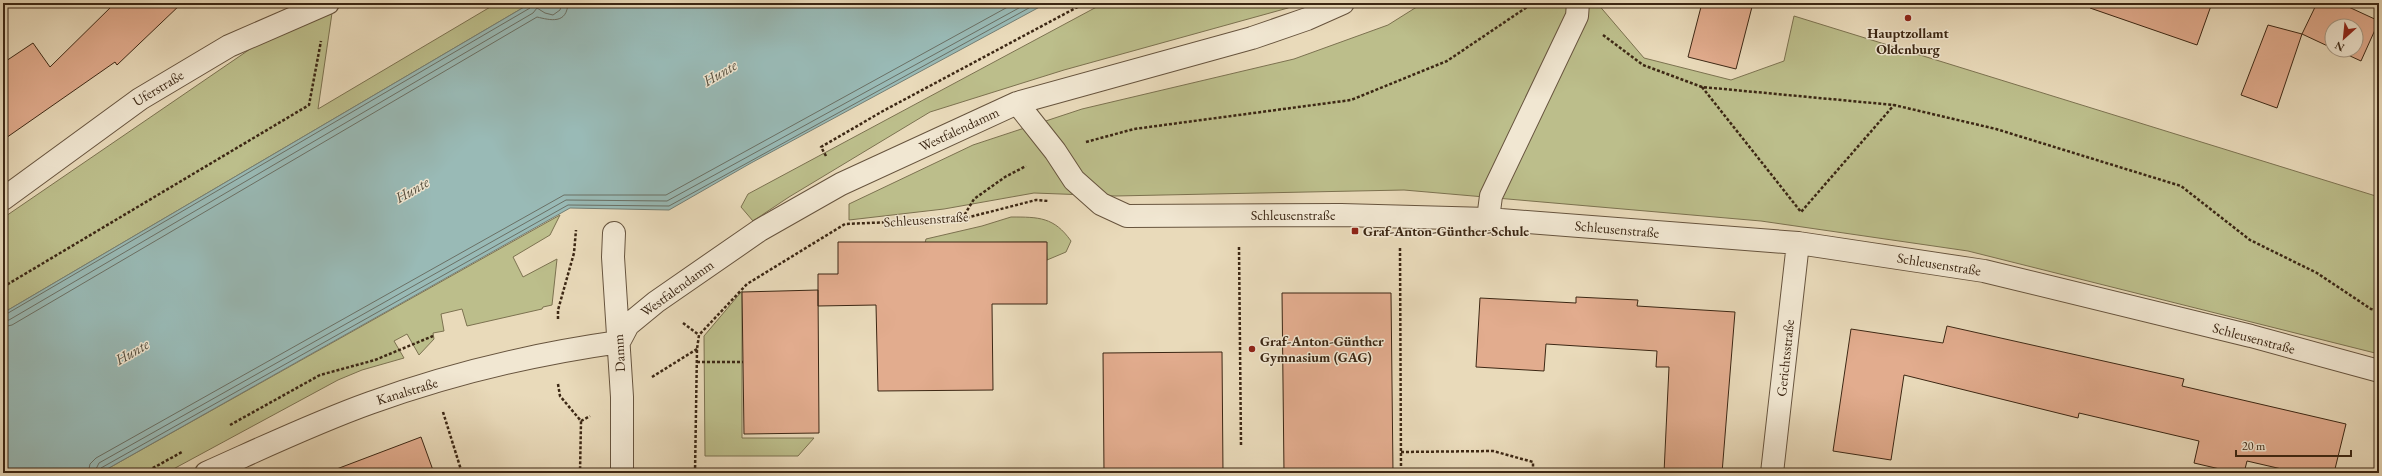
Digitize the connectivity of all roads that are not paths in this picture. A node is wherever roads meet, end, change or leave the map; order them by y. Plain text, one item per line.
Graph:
1 (328, 3) edge
2 (1343, 3) edge
3 (1577, 9) edge
4 (1017, 103) junction
5 (3, 199) edge
6 (1488, 218) junction
7 (614, 233) dead end
8 (1798, 244) junction
9 (618, 342) junction
10 (2379, 371) edge
11 (206, 473) edge
12 (622, 473) edge
13 (1772, 473) edge

1 - 5 street, Uferstraße
2 - 4 street, Westfalendamm
3 - 6 street
4 - 6 street, Schleusenstraße
4 - 9 street, Westfalendamm
6 - 8 street, Schleusenstraße
7 - 9 street, Damm
8 - 10 street, Schleusenstraße
8 - 13 street, Gerichtsstraße
9 - 11 street, Kanalstraße
9 - 12 street, Damm

